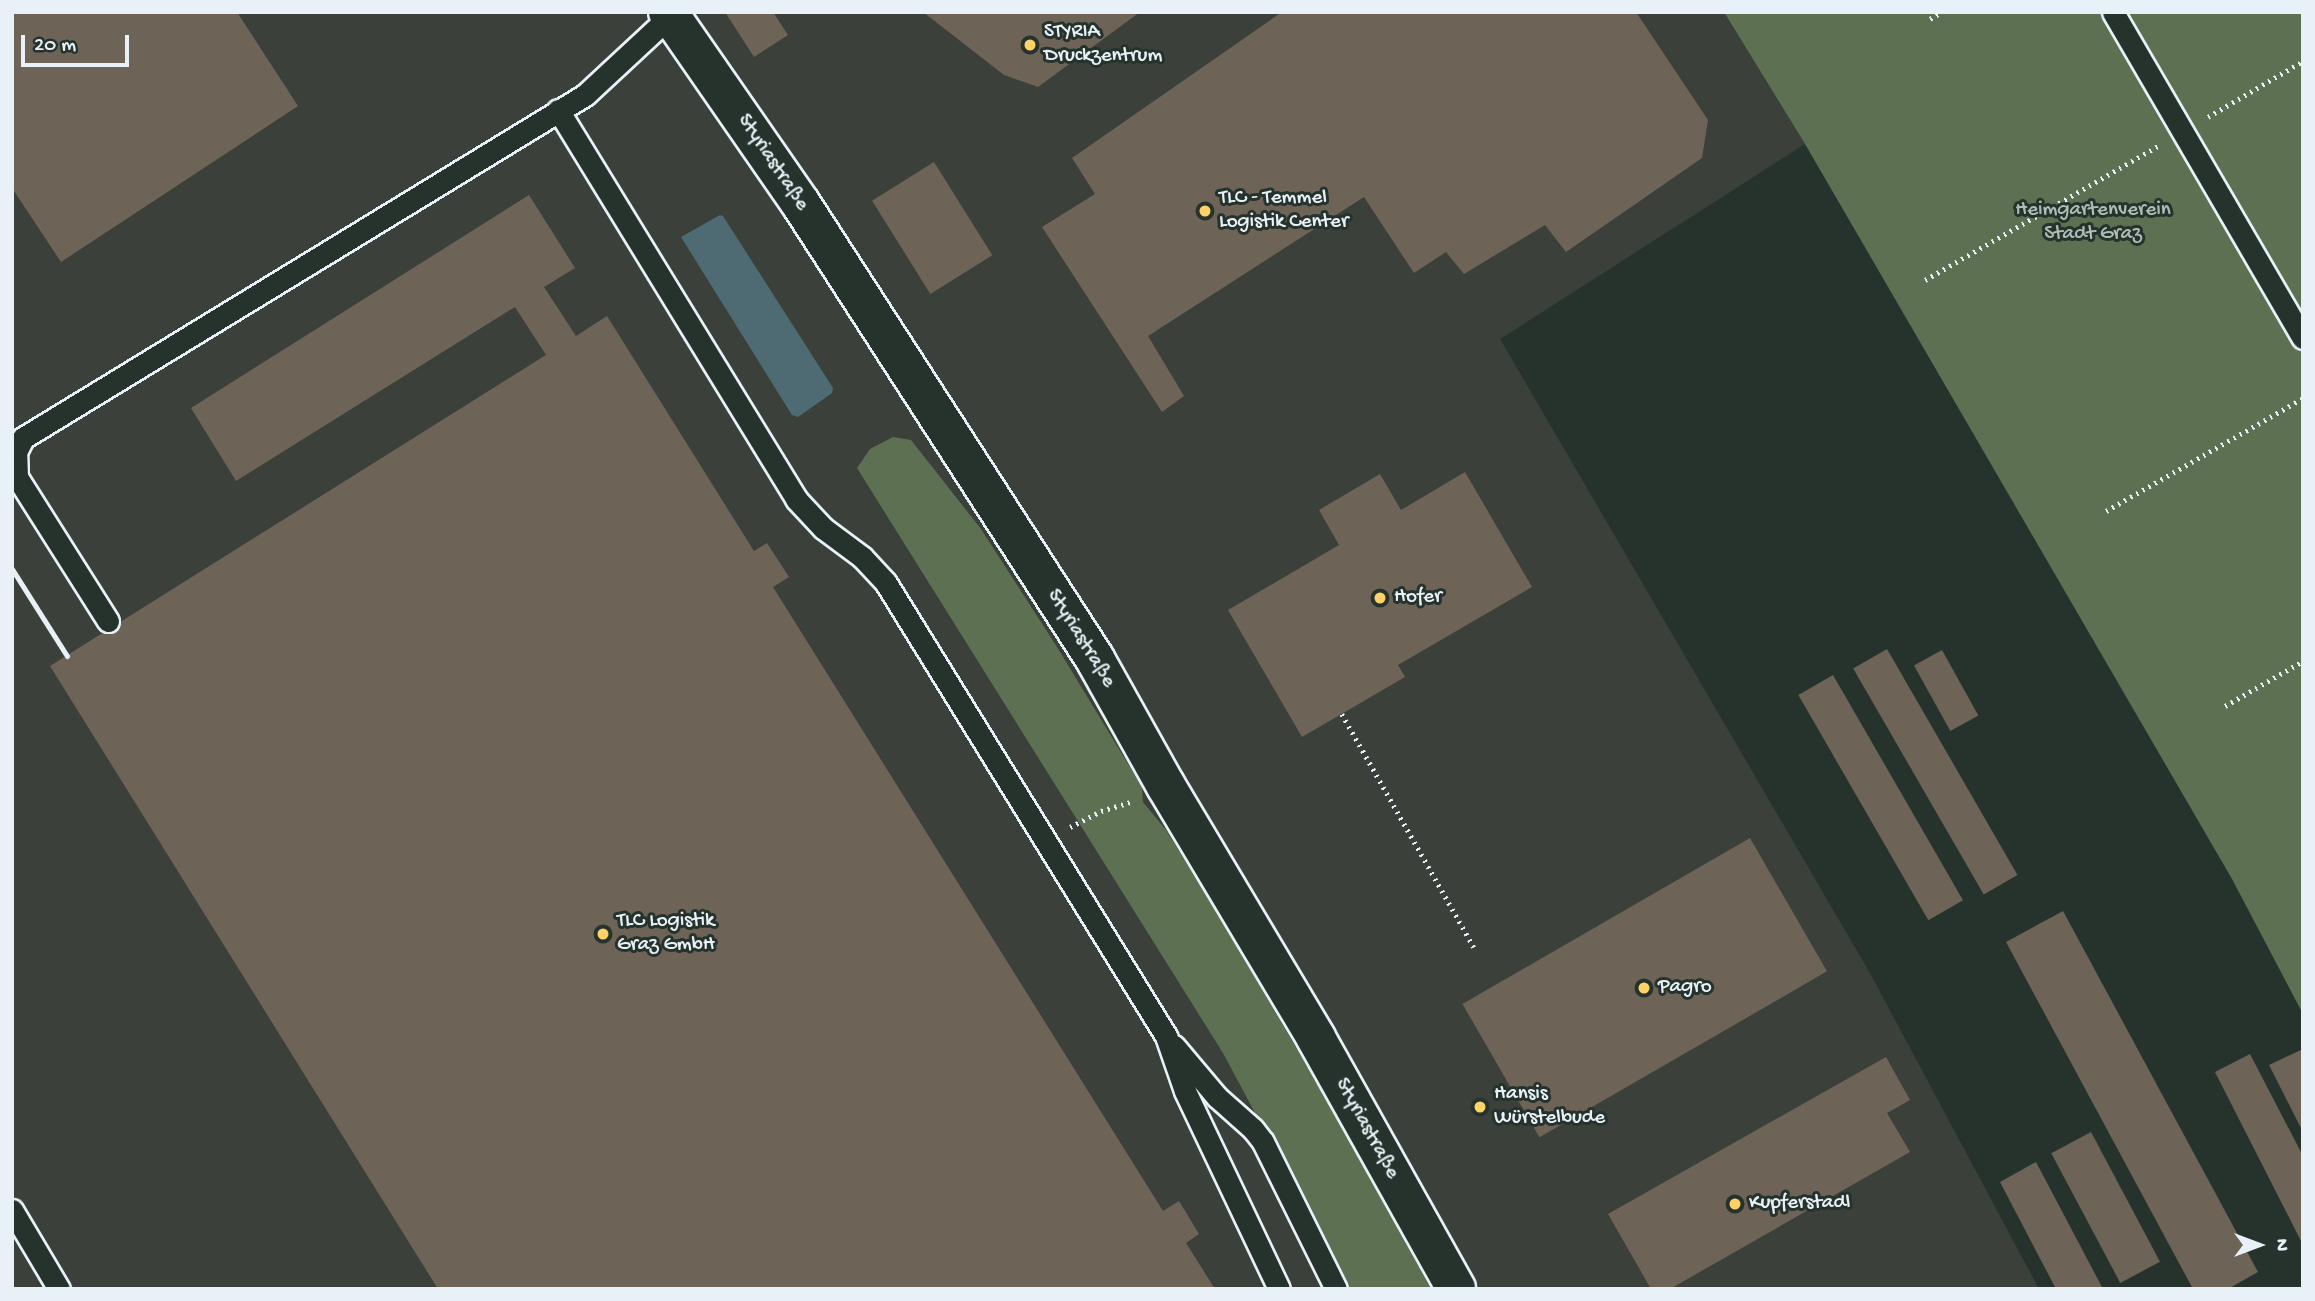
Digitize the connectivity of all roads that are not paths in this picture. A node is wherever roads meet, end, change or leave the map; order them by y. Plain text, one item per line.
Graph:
1 (2113, 12) edge
2 (669, 14) edge
3 (558, 110) junction
4 (2303, 338) edge
5 (108, 621) dead end
6 (1166, 1036) junction
7 (12, 1210) edge
8 (59, 1289) edge
9 (1279, 1289) edge
10 (1336, 1289) edge
11 (1455, 1289) edge

1 - 4 lane
2 - 3 lane
2 - 11 street, Styriastraße
3 - 5 lane
3 - 6 lane
6 - 9 lane
6 - 10 lane
7 - 8 lane

